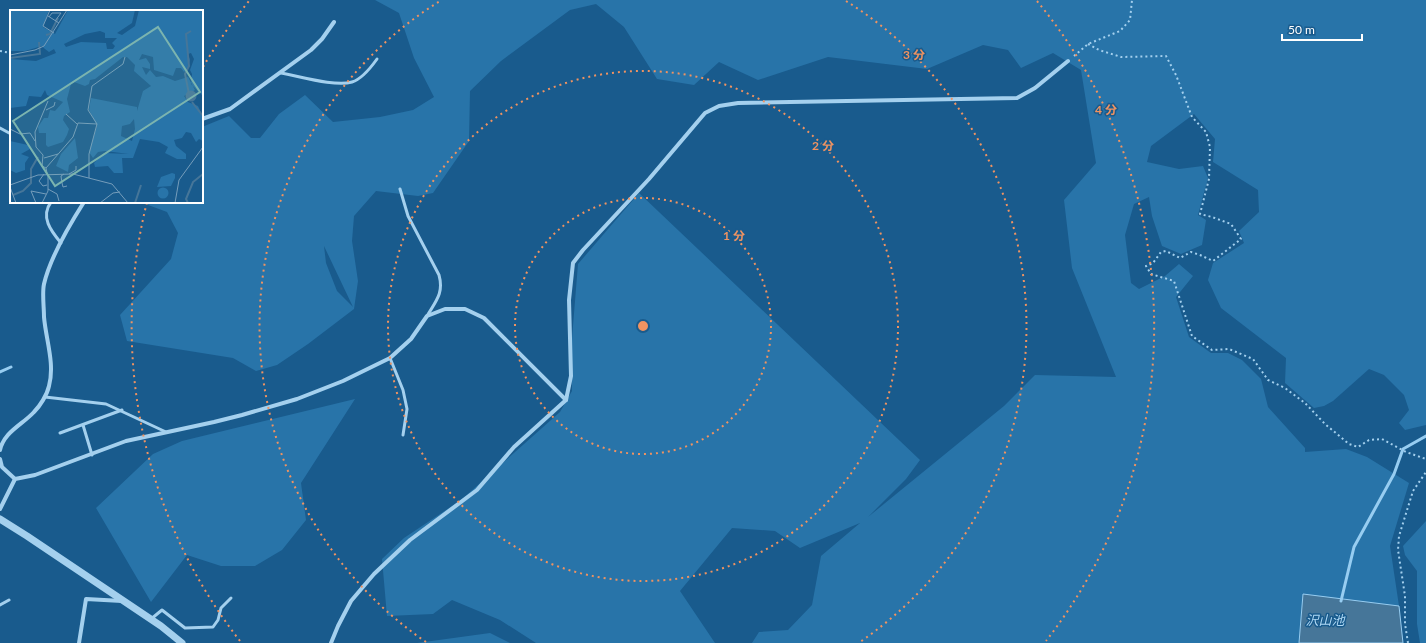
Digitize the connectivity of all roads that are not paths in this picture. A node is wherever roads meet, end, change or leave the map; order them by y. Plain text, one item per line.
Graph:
1 (334, 22) dead end
2 (378, 59) dead end
3 (1068, 61) road end
4 (281, 73) junction
5 (203, 119) edge
6 (0, 128) edge
7 (10, 133) edge
8 (400, 189) dead end
9 (50, 203) edge
10 (83, 203) edge
11 (62, 243) junction
12 (427, 316) junction
13 (390, 358) junction
14 (45, 397) junction
15 (566, 400) junction
16 (122, 410) junction
17 (83, 425) junction
18 (166, 432) junction
19 (60, 433) dead end
20 (403, 435) dead end
21 (0, 450) edge
22 (92, 455) junction
23 (0, 459) edge
24 (15, 479) junction
25 (0, 509) edge
26 (1, 522) edge
27 (231, 598) dead end
28 (9, 600) dead end
29 (125, 602) junction
30 (0, 605) edge
31 (150, 619) junction
32 (79, 643) edge
33 (182, 643) edge
34 (331, 643) edge

1 - 4 street
2 - 4 lane
3 - 15 street
4 - 5 street
6 - 7 lane
8 - 12 lane
9 - 11 lane
10 - 11 street
11 - 14 street
12 - 13 street
12 - 15 street
13 - 18 street
13 - 20 lane
14 - 16 lane
14 - 21 street
15 - 34 street
16 - 17 lane
16 - 18 lane
17 - 19 lane
17 - 22 lane
18 - 22 street
22 - 24 street
23 - 24 street
24 - 25 street
26 - 29 street
27 - 31 lane
28 - 30 lane
29 - 31 street
29 - 32 street
31 - 33 street

